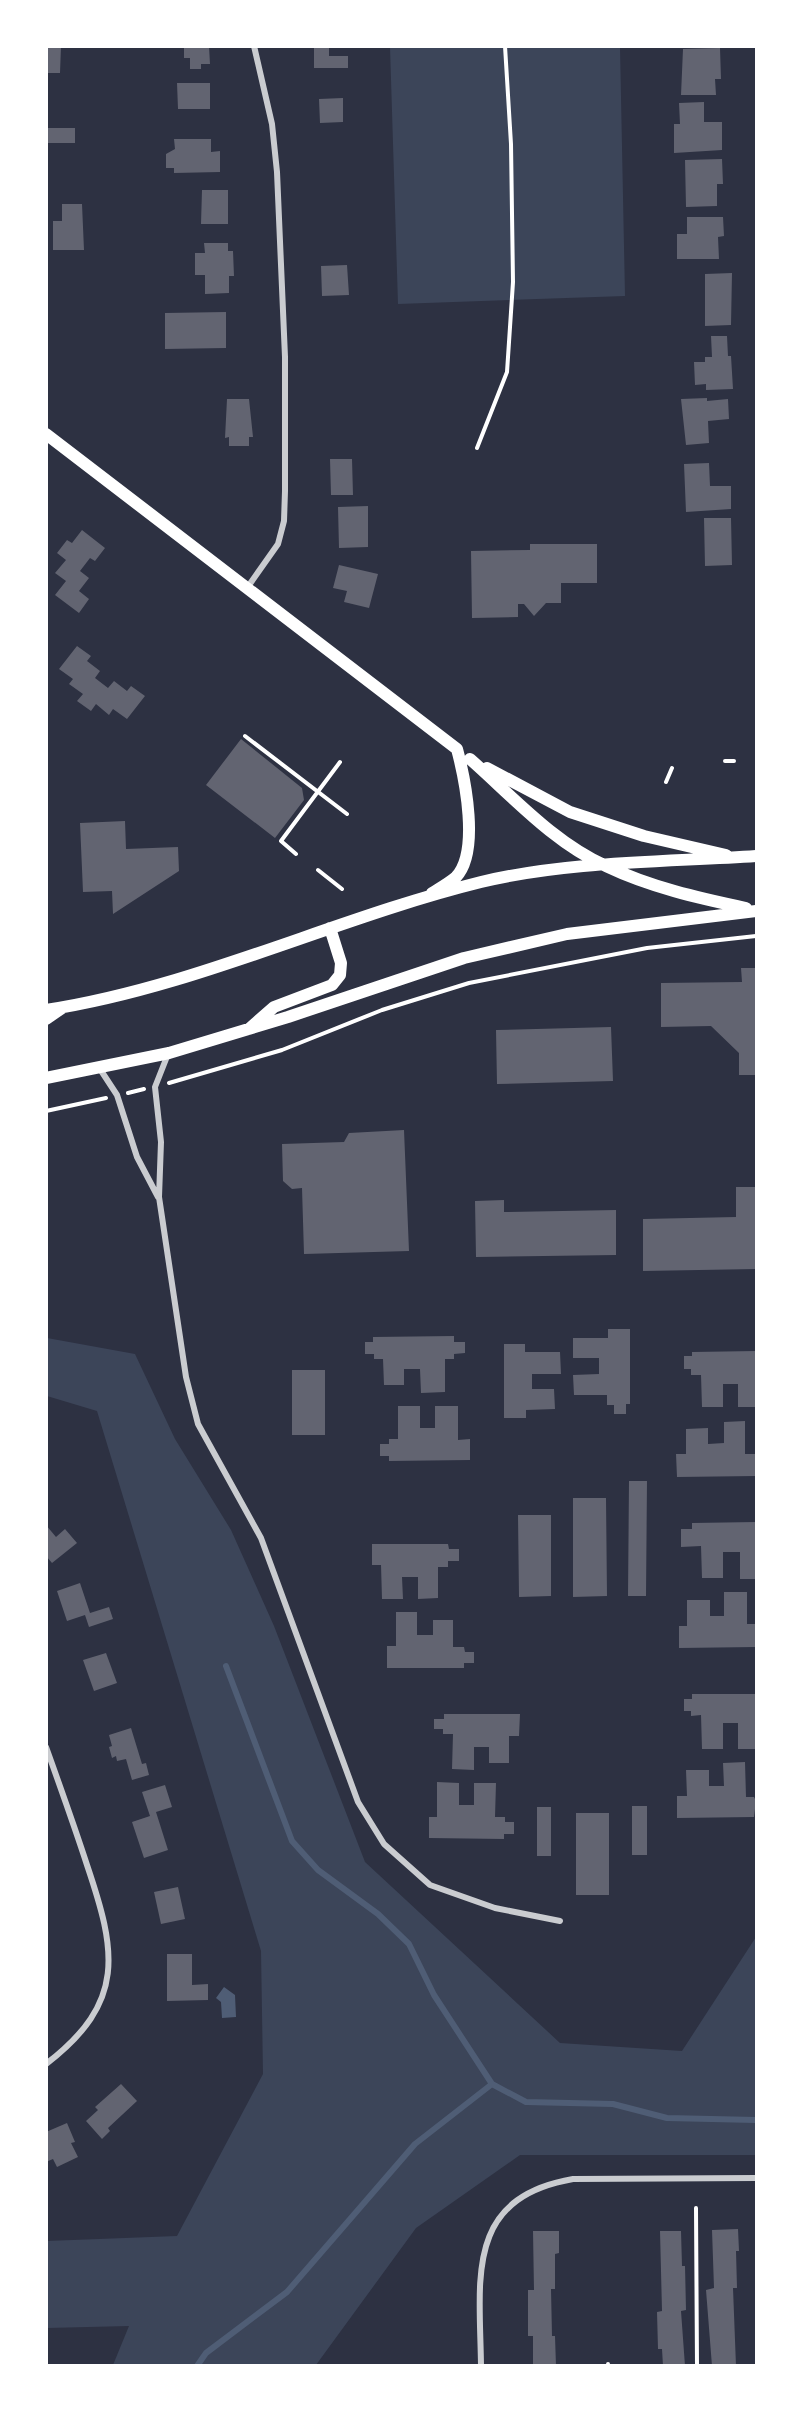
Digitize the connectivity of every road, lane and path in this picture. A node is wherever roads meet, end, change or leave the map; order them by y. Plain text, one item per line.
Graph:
1 (254, 46) edge
2 (505, 46) edge
3 (46, 434) edge
4 (477, 448) dead end
5 (247, 588) junction
6 (245, 736) dead end
7 (725, 761) dead end
8 (734, 761) dead end
9 (340, 762) dead end
10 (672, 768) dead end
11 (303, 781) junction
12 (666, 783) dead end
13 (300, 786) dead end
14 (318, 792) junction
15 (301, 803) dead end
16 (307, 807) junction
17 (347, 814) dead end
18 (296, 854) dead end
19 (756, 856) edge
20 (739, 857) junction
21 (604, 866) junction
22 (318, 870) dead end
23 (342, 889) dead end
24 (424, 898) junction
25 (756, 911) edge
26 (330, 928) junction
27 (756, 936) edge
28 (63, 1007) junction
29 (46, 1010) edge
30 (46, 1020) edge
31 (248, 1030) junction
32 (169, 1053) junction
33 (100, 1069) junction
34 (46, 1078) edge
35 (166, 1084) dead end
36 (147, 1089) dead end
37 (127, 1094) dead end
38 (107, 1098) dead end
39 (46, 1111) edge
40 (159, 1197) junction
41 (46, 1747) edge
42 (560, 1921) dead end
43 (46, 2064) edge
44 (756, 2178) edge
45 (696, 2208) dead end
46 (481, 2366) edge
47 (697, 2366) edge

1 - 5 street
2 - 4 path
3 - 5 main road
5 - 24 main road
6 - 11 path
7 - 8 path
9 - 14 path
10 - 12 path
11 - 13 path
11 - 14 path
14 - 16 path
14 - 17 path
15 - 16 path
16 - 18 path
19 - 20 main road
20 - 21 main road
20 - 21 main road
21 - 24 main road
21 - 25 main road
22 - 23 path
24 - 26 main road
25 - 31 main road
26 - 28 main road
26 - 31 main road
27 - 35 path
28 - 29 main road
28 - 30 main road
31 - 32 main road
32 - 33 main road
32 - 40 street
33 - 34 main road
33 - 40 street
36 - 37 path
38 - 39 path
40 - 42 street
41 - 43 street
44 - 46 street
45 - 47 path

